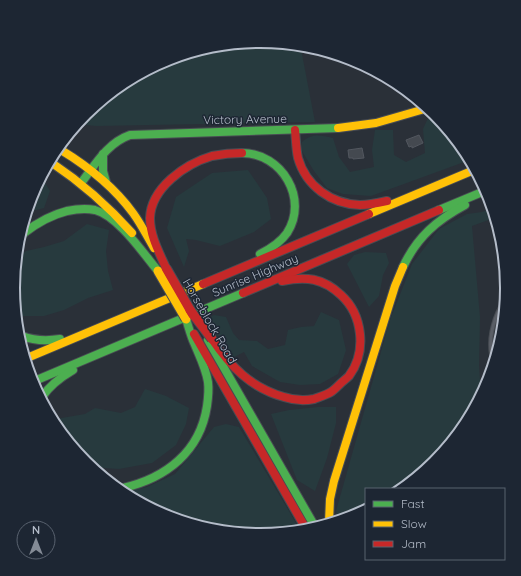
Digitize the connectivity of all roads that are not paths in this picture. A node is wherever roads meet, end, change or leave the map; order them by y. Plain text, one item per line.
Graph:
1 (422, 110) edge
2 (295, 130) junction
3 (63, 151) edge
4 (104, 154) junction
5 (54, 165) edge
6 (91, 170) junction
7 (471, 171) edge
8 (106, 182) junction
9 (81, 183) junction
10 (481, 192) edge
11 (420, 193) junction
12 (483, 196) edge
13 (27, 230) edge
14 (162, 269) junction
15 (222, 276) junction
16 (238, 295) junction
17 (500, 307) edge
18 (78, 336) junction
19 (25, 337) edge
20 (204, 342) junction
21 (111, 348) junction
22 (492, 354) edge
23 (30, 357) edge
24 (38, 379) edge
25 (45, 393) edge
26 (126, 487) edge
27 (329, 518) edge
28 (313, 523) edge
29 (304, 524) edge

1 - 2 main road, Victory Avenue
2 - 4 main road, Victory Avenue
2 - 11 main road
3 - 6 main road, Horseblock Road
4 - 6 main road, Victory Avenue
4 - 8 main road
5 - 9 main road, Horseblock Road
6 - 8 main road, Horseblock Road
6 - 9 main road, Victory Avenue
7 - 11 main road, Sunrise Highway
8 - 14 main road, Horseblock Road
9 - 14 main road, Horseblock Road
10 - 16 main road, Sunrise Highway
11 - 15 main road, Sunrise Highway
12 - 27 main road
13 - 14 main road
14 - 15 main road
14 - 20 main road, Horseblock Road, bridge
14 - 20 main road, Horseblock Road, bridge
15 - 18 main road, Sunrise Highway
16 - 20 main road
16 - 21 main road, Sunrise Highway
17 - 22 lane
18 - 19 main road
18 - 23 main road, Sunrise Highway
20 - 26 main road
20 - 28 main road, Horseblock Road
20 - 29 main road, Horseblock Road
21 - 24 main road, Sunrise Highway
21 - 25 main road

